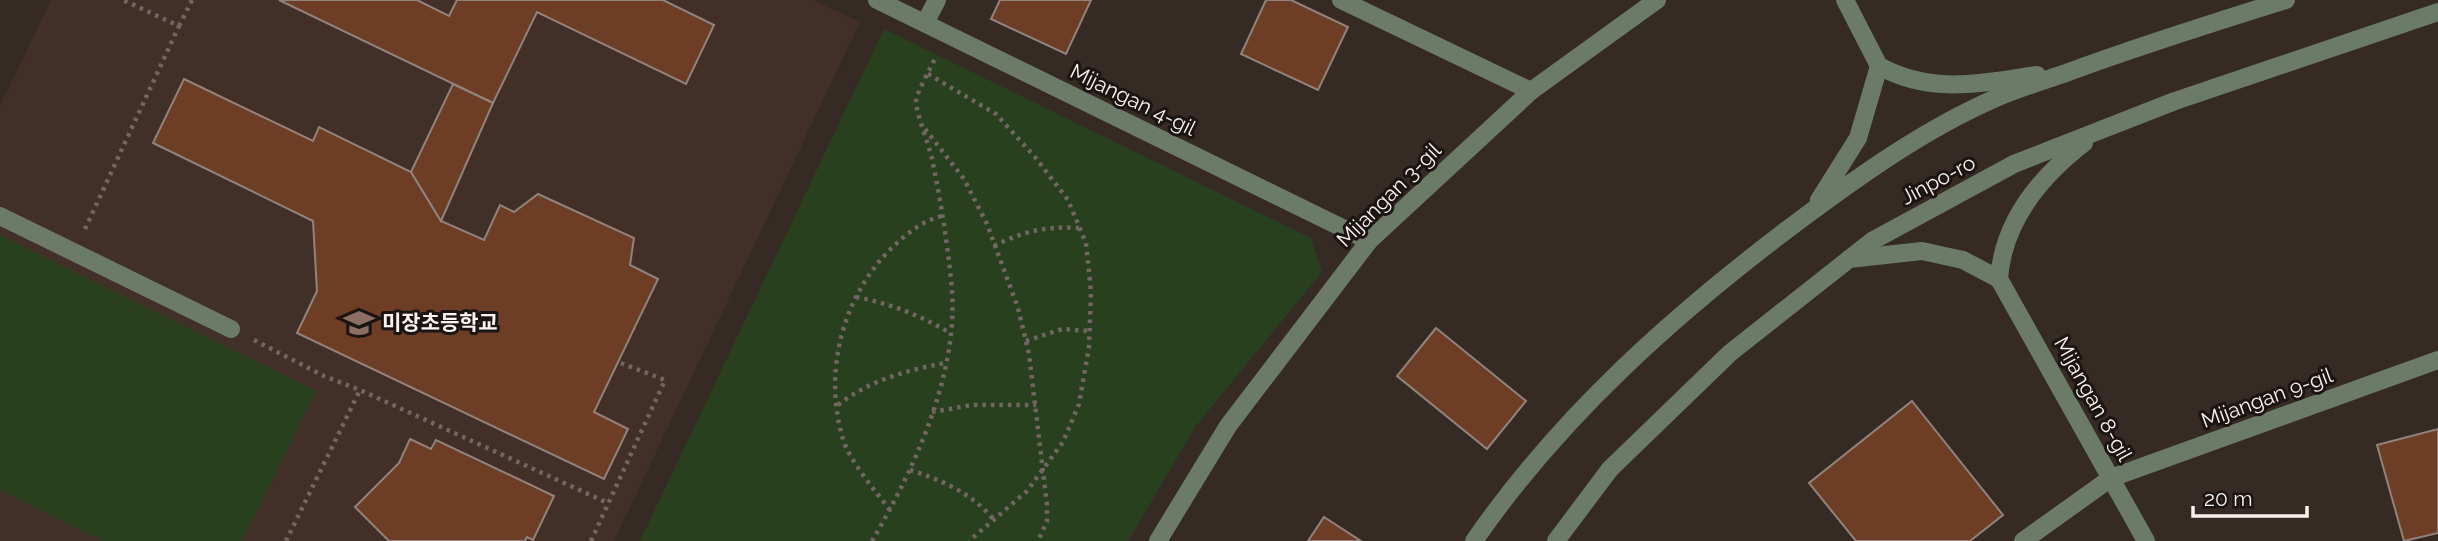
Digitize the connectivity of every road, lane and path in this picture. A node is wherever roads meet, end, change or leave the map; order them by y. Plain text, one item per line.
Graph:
1 (123, 0) edge
2 (191, 0) edge
3 (877, 0) edge
4 (936, 0) edge
5 (1341, 0) edge
6 (1657, 0) edge
7 (1845, 0) edge
8 (2286, 0) edge
9 (2438, 12) edge
10 (925, 23) junction
11 (179, 26) junction
12 (1879, 66) junction
13 (2068, 72) junction
14 (1531, 91) junction
15 (924, 128) junction
16 (2098, 131) junction
17 (1811, 212) junction
18 (0, 216) edge
19 (942, 216) junction
20 (1079, 228) junction
21 (1369, 241) junction
22 (995, 246) junction
23 (74, 252) junction
24 (1849, 259) junction
25 (1999, 279) junction
26 (856, 297) junction
27 (231, 328) joint
28 (1090, 331) junction
29 (950, 333) junction
30 (1026, 341) junction
31 (2438, 360) edge
32 (618, 362) dead end
33 (945, 363) junction
34 (359, 390) junction
35 (1036, 405) junction
36 (837, 406) junction
37 (932, 412) junction
38 (909, 470) junction
39 (1043, 471) junction
40 (2111, 478) junction
41 (608, 503) junction
42 (890, 510) junction
43 (993, 519) junction
44 (286, 541) edge
45 (591, 541) edge
46 (872, 541) edge
47 (969, 541) edge
48 (1038, 541) edge
49 (1158, 541) edge
50 (1474, 541) edge
51 (1556, 541) edge
52 (2023, 541) edge
53 (2146, 541) edge

1 - 11 path
2 - 11 path
3 - 10 street, Mijangan 4-gil
4 - 10 street
5 - 14 street
6 - 14 street, Mijangan 3-gil
7 - 12 street
8 - 13 street, Jinpo-ro
9 - 16 street, Jinpo-ro
10 - 21 street, Mijangan 4-gil
11 - 23 path
12 - 13 street
12 - 17 street
13 - 17 street, Jinpo-ro
14 - 21 street, Mijangan 3-gil
15 - 19 path
15 - 20 path
15 - 22 path
16 - 24 street, Jinpo-ro
16 - 25 street
17 - 50 street, Jinpo-ro
18 - 23 street
19 - 26 path
19 - 29 path
20 - 22 path
20 - 28 path
21 - 49 street, Mijangan 3-gil
22 - 30 path
23 - 27 street
24 - 25 street
24 - 51 street, Jinpo-ro
25 - 40 street, Mijangan 8-gil
26 - 29 path
26 - 36 path
27 - 34 path
28 - 30 path
28 - 39 path
29 - 33 path
30 - 35 path
31 - 40 street, Mijangan 9-gil
32 - 41 path
33 - 36 path
33 - 37 path
34 - 41 path
34 - 44 path
35 - 37 path
35 - 39 path
36 - 42 path
37 - 38 path
38 - 42 path
38 - 43 path
39 - 43 path
39 - 48 path
40 - 52 street, Mijangan 9-gil
40 - 53 street, Mijangan 8-gil
41 - 45 path
42 - 46 path
43 - 47 path

